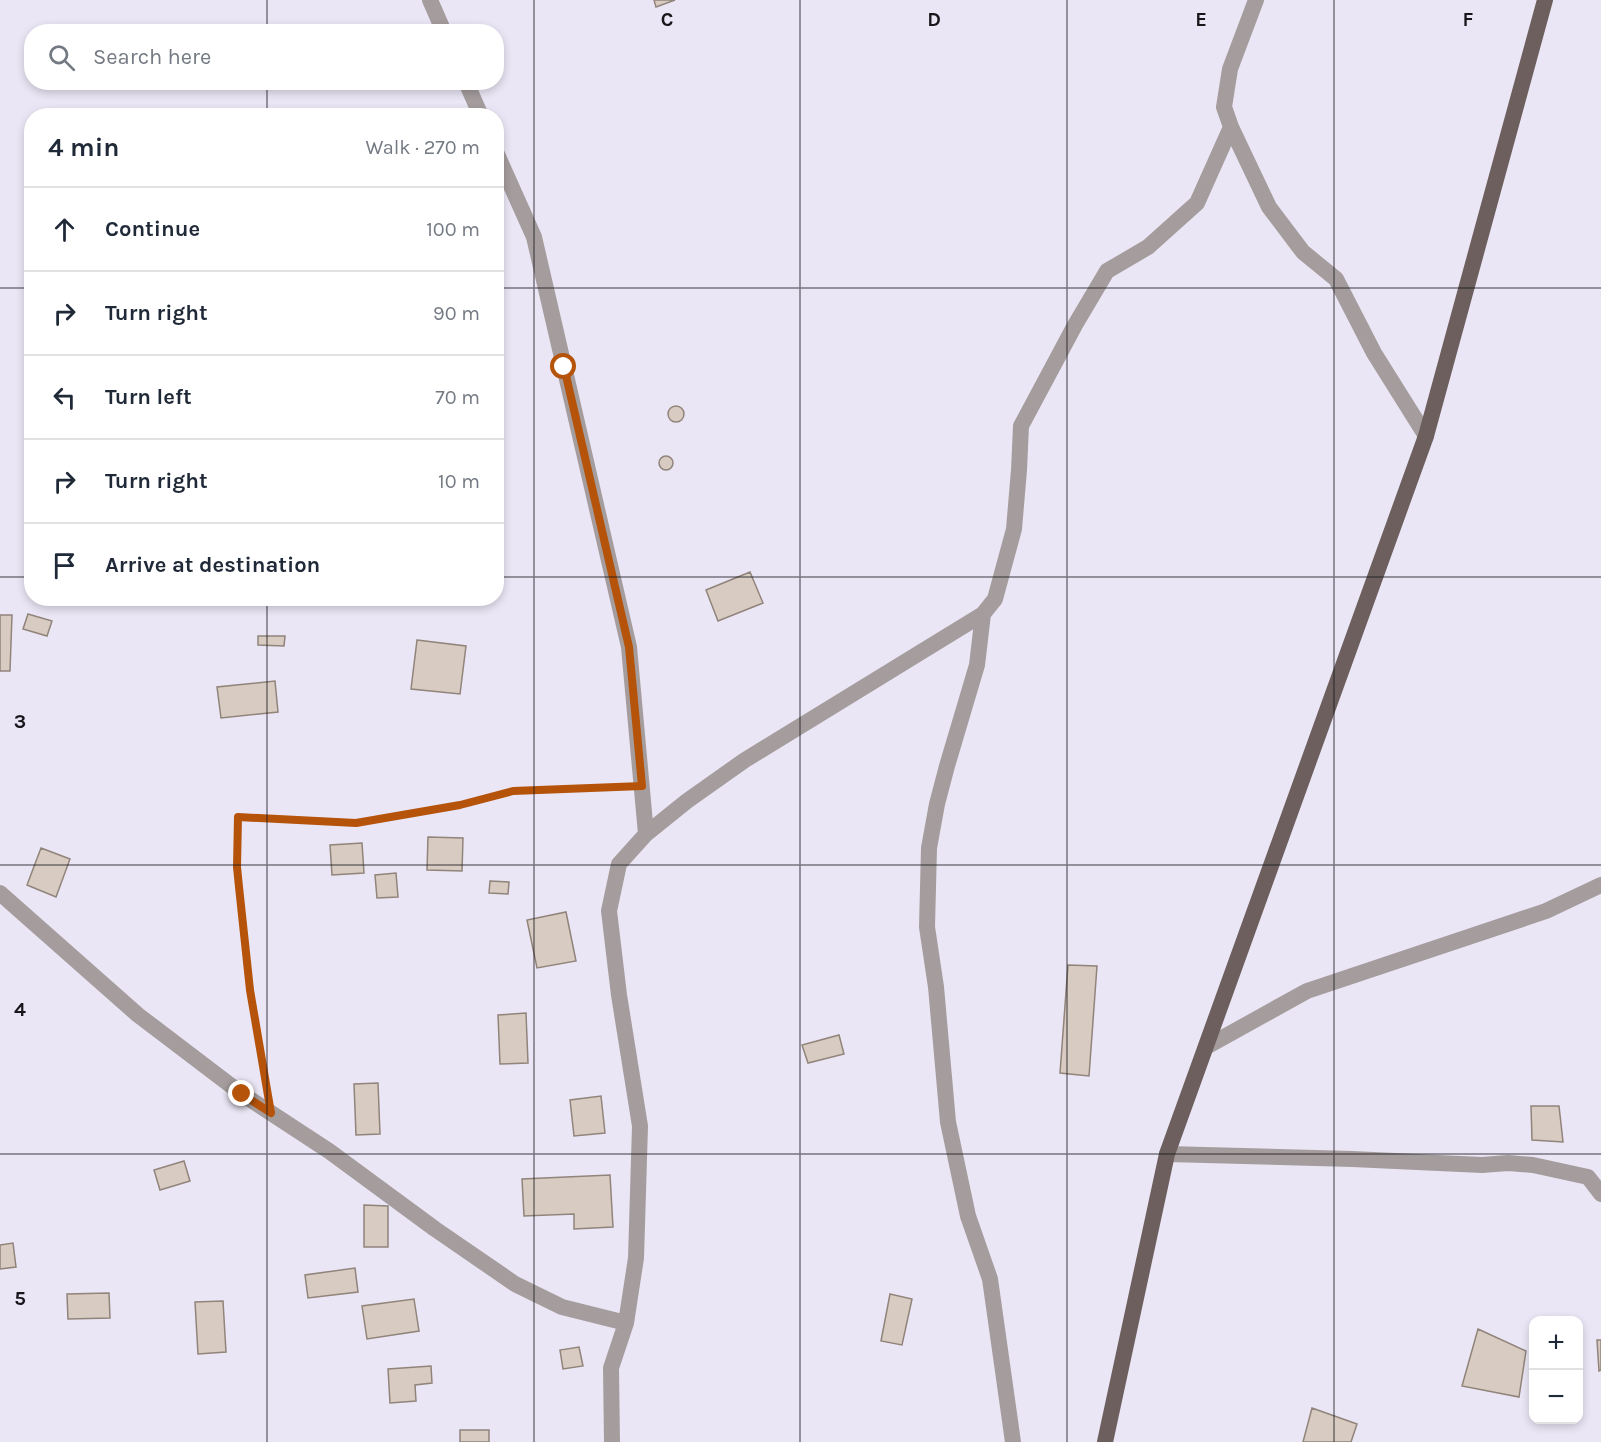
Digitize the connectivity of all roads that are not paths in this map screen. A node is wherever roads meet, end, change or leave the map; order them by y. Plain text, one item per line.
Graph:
1 (430, 0) edge
2 (1256, 0) edge
3 (1545, 0) edge
4 (440, 24) edge
5 (470, 90) edge
6 (477, 108) edge
7 (1231, 128) junction
8 (504, 170) edge
9 (1426, 436) junction
10 (983, 614) junction
11 (646, 834) junction
12 (1601, 885) edge
13 (0, 893) edge
14 (1206, 1047) junction
15 (1167, 1154) junction
16 (1601, 1194) edge
17 (626, 1323) junction
18 (612, 1442) edge
19 (1013, 1442) edge
20 (1105, 1442) edge

1 - 4 street
2 - 7 street
3 - 9 main road
5 - 6 street
7 - 9 street
7 - 10 street
8 - 11 street
9 - 14 main road
10 - 11 street
10 - 19 street
11 - 17 street
12 - 14 street
13 - 17 street
14 - 15 main road
15 - 16 street
15 - 20 main road
17 - 18 street

